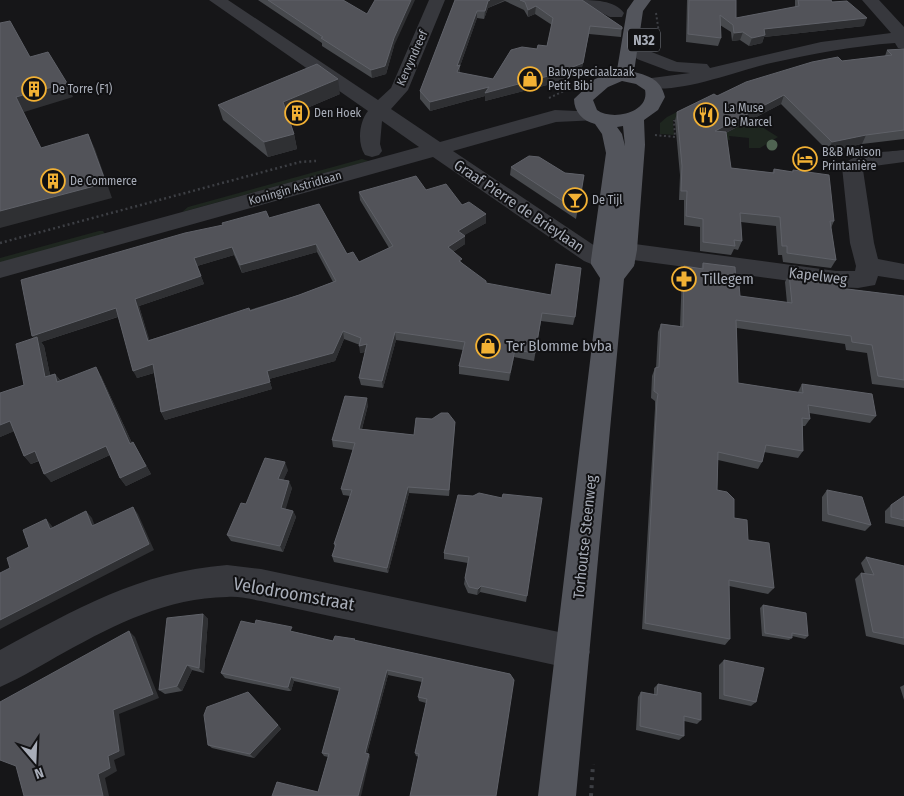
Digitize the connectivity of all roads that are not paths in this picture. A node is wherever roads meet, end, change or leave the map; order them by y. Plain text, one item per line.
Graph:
1 (217, 0) edge
2 (437, 0) edge
3 (587, 0) edge
4 (870, 0) edge
5 (643, 1) edge
6 (616, 13) dead end
7 (903, 39) edge
8 (642, 55) junction
9 (758, 62) junction
10 (735, 66) junction
11 (622, 75) junction
12 (648, 81) junction
13 (581, 90) junction
14 (654, 102) junction
15 (378, 111) junction
16 (597, 118) junction
17 (634, 120) junction
18 (428, 144) junction
19 (371, 147) junction
20 (904, 156) edge
21 (147, 221) junction
22 (0, 252) edge
23 (613, 260) junction
24 (0, 270) edge
25 (904, 272) edge
26 (859, 273) junction
27 (573, 652) junction
28 (0, 669) edge
29 (557, 796) edge

1 - 15 street
2 - 15 street, Kervyndreef
3 - 6 street
4 - 7 street
5 - 8 main road, N32
5 - 11 main road, N32
7 - 9 street
8 - 10 street
8 - 12 main road, N32
9 - 10 street
9 - 14 street
10 - 12 street
11 - 12 main road
11 - 13 main road
12 - 14 main road, N32
13 - 16 main road, Torhoutse Steenweg
13 - 18 street, Koningin Astridlaan
14 - 17 main road
15 - 18 street, Graaf Pierre de Brieylaan
15 - 19 street
16 - 17 main road
16 - 18 street, Koningin Astridlaan
16 - 23 main road, Torhoutse Steenweg
17 - 23 main road, Torhoutse Steenweg
18 - 19 street, Koningin Astridlaan
18 - 21 street, Koningin Astridlaan
18 - 23 street, Graaf Pierre de Brieylaan
19 - 21 street, Koningin Astridlaan
20 - 26 street, Kapelweg
21 - 22 street, Koningin Astridlaan
21 - 24 street, Koningin Astridlaan
23 - 26 street, Kapelweg
23 - 27 main road, Torhoutse Steenweg
25 - 26 street
27 - 28 street, Velodroomstraat
27 - 29 main road, Torhoutse Steenweg

